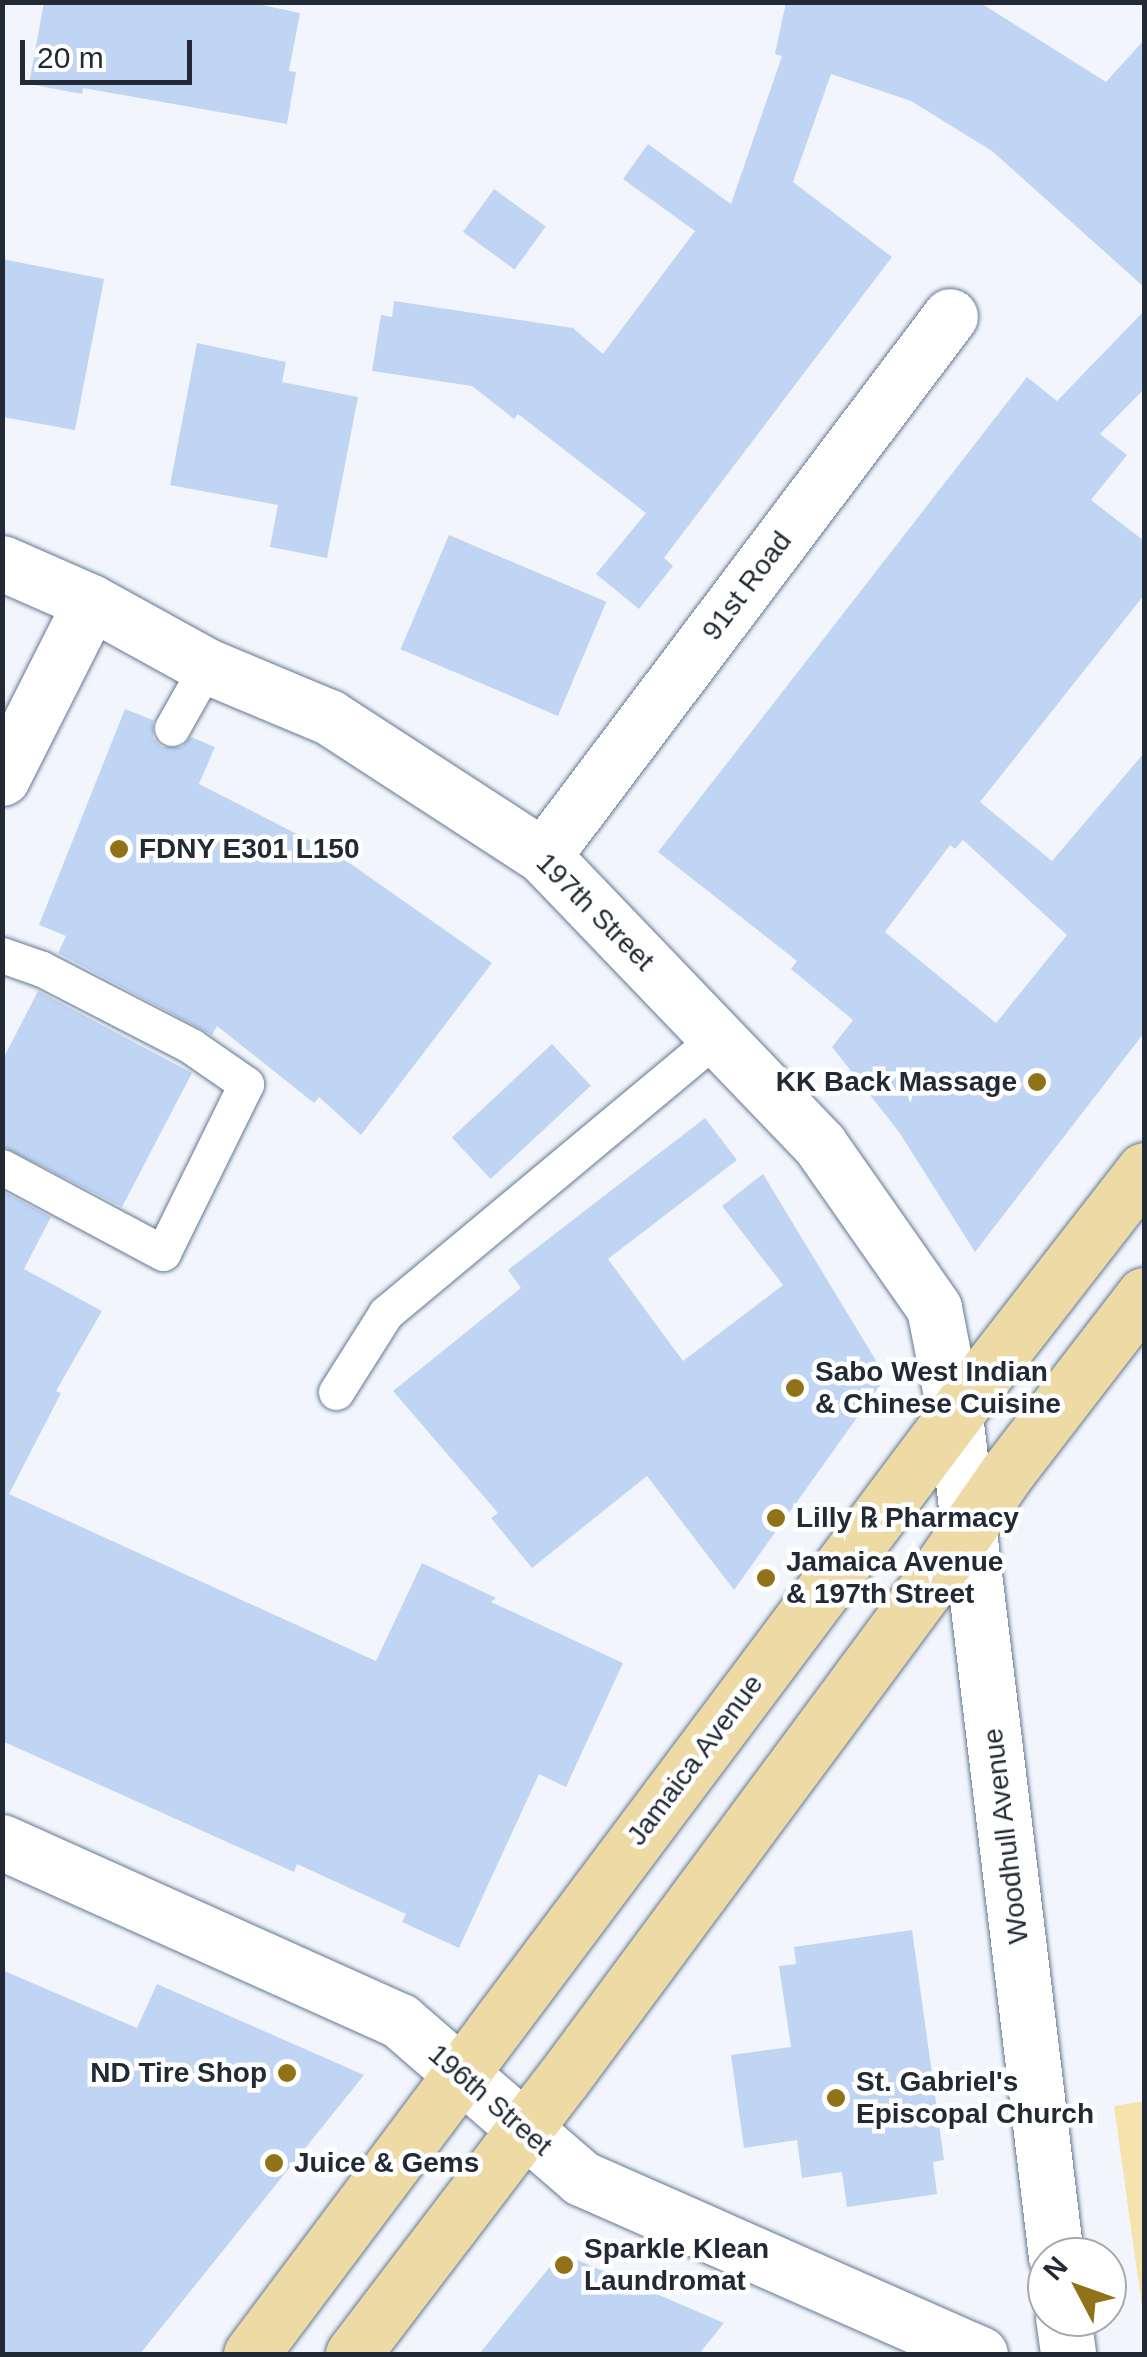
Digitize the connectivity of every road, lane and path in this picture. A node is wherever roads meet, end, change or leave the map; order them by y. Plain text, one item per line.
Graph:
1 (950, 316) dead end
2 (2, 563) edge
3 (91, 602) junction
4 (206, 666) junction
5 (172, 728) dead end
6 (2, 778) edge
7 (543, 856) junction
8 (2, 954) edge
9 (717, 1038) junction
10 (2, 1167) edge
11 (1144, 1170) edge
12 (1144, 1294) edge
13 (336, 1392) dead end
14 (956, 1416) junction
15 (969, 1527) junction
16 (2, 1842) edge
17 (459, 2073) junction
18 (525, 2130) junction
19 (1054, 2237) edge
20 (251, 2354) edge
21 (353, 2354) edge
22 (980, 2354) edge

1 - 7 street, 91st Road
2 - 3 street, 197th Street
3 - 4 street, 197th Street
3 - 6 street
4 - 5 lane
4 - 7 street, 197th Street
7 - 9 street, 197th Street
8 - 10 lane
9 - 13 lane
9 - 14 street, 197th Street
11 - 14 main road, Jamaica Avenue
12 - 15 main road
14 - 15 street, Woodhull Avenue
14 - 17 main road, Jamaica Avenue
15 - 18 main road
15 - 19 street, Woodhull Avenue
16 - 17 street, 196th Street
17 - 18 street, 196th Street
17 - 20 main road, Jamaica Avenue
18 - 21 main road
18 - 22 street, 196th Street

